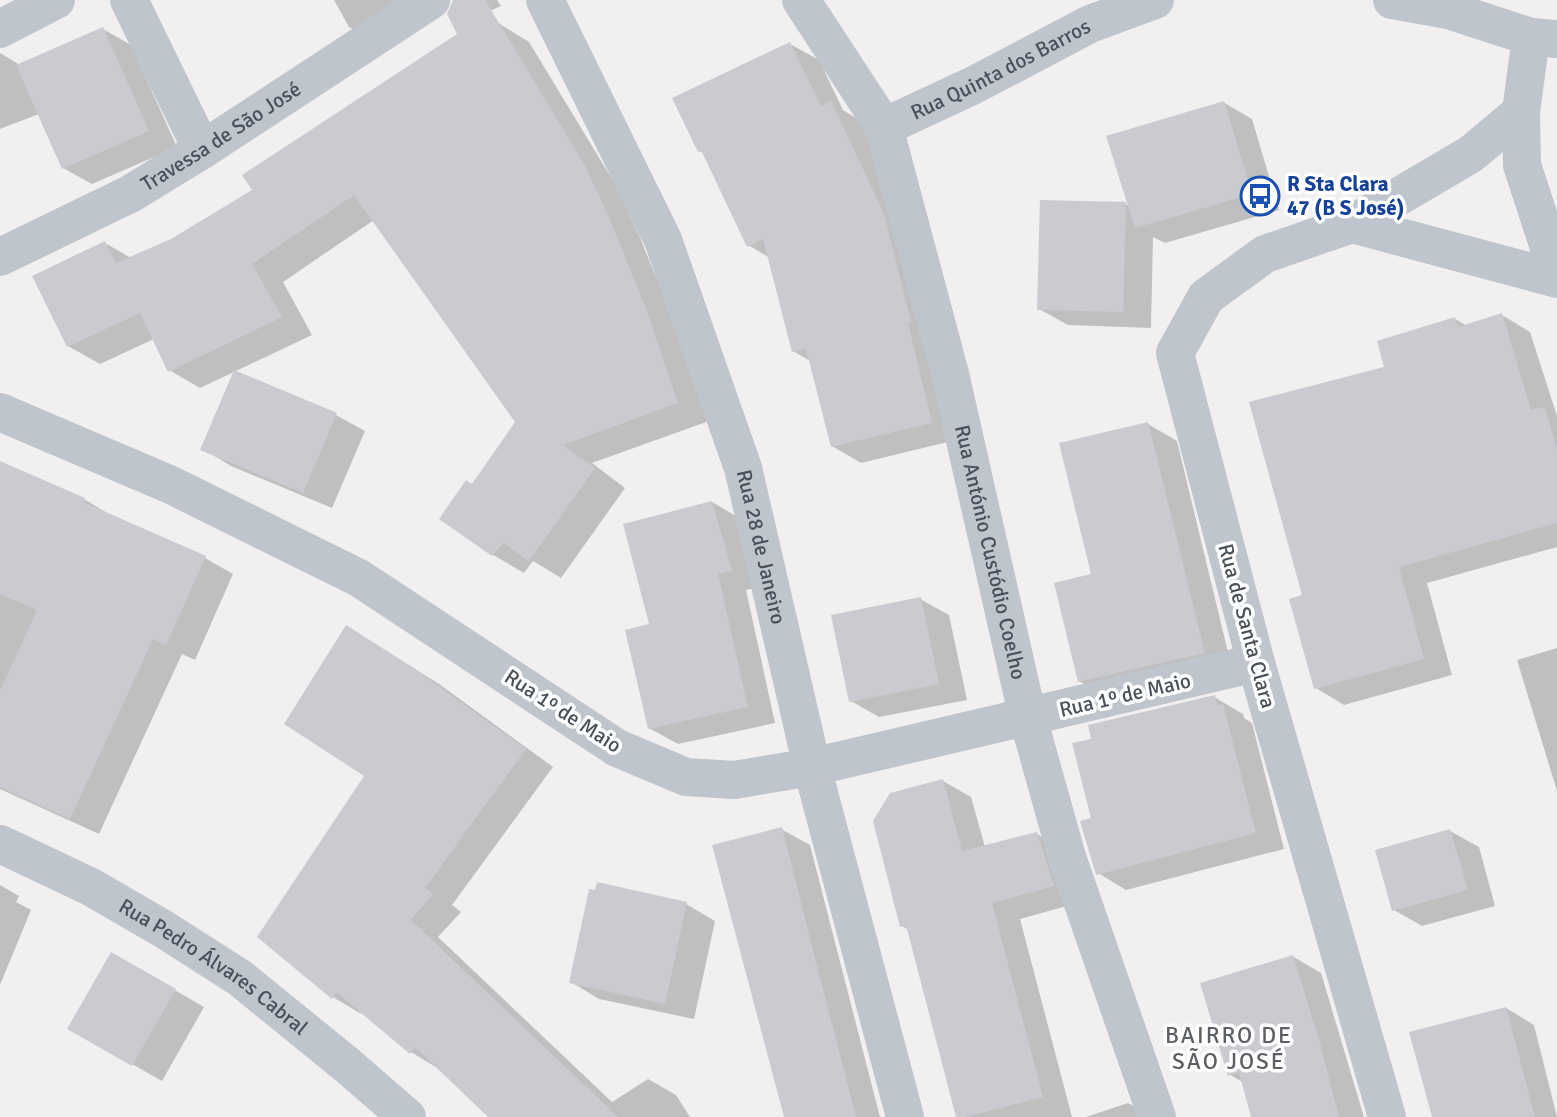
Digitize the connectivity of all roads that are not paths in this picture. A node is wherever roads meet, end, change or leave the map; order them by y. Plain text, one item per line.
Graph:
1 (56, 0) edge
2 (129, 0) edge
3 (431, 0) edge
4 (545, 0) edge
5 (801, 0) edge
6 (1155, 0) edge
7 (1392, 0) edge
8 (0, 29) edge
9 (1544, 38) edge
10 (1521, 112) junction
11 (884, 127) junction
12 (202, 150) junction
13 (1352, 224) junction
14 (0, 257) edge
15 (1557, 272) edge
16 (1557, 279) edge
17 (0, 412) edge
18 (1256, 663) junction
19 (1028, 718) junction
20 (812, 767) junction
21 (0, 844) edge
22 (407, 1117) edge
23 (905, 1117) edge
24 (1157, 1117) edge
25 (1387, 1117) edge

1 - 8 street
2 - 12 street
3 - 12 street, Travessa de São José
4 - 20 street, Rua 28 de Janeiro
5 - 11 street, Rua António Custódio Coelho
6 - 11 street, Rua Quinta dos Barros
7 - 9 street
9 - 10 street
10 - 13 street, Rua de Santa Clara
10 - 15 street
11 - 19 street, Rua António Custódio Coelho
12 - 14 street, Travessa de São José
13 - 16 street
13 - 18 street, Rua de Santa Clara
17 - 20 street, Rua 1º de Maio
18 - 19 street, Rua 1º de Maio
18 - 25 street, Rua de Santa Clara
19 - 20 street, Rua 1º de Maio
19 - 24 street, Rua António Custódio Coelho
20 - 23 street, Rua 28 de Janeiro
21 - 22 street, Rua Pedro Álvares Cabral

